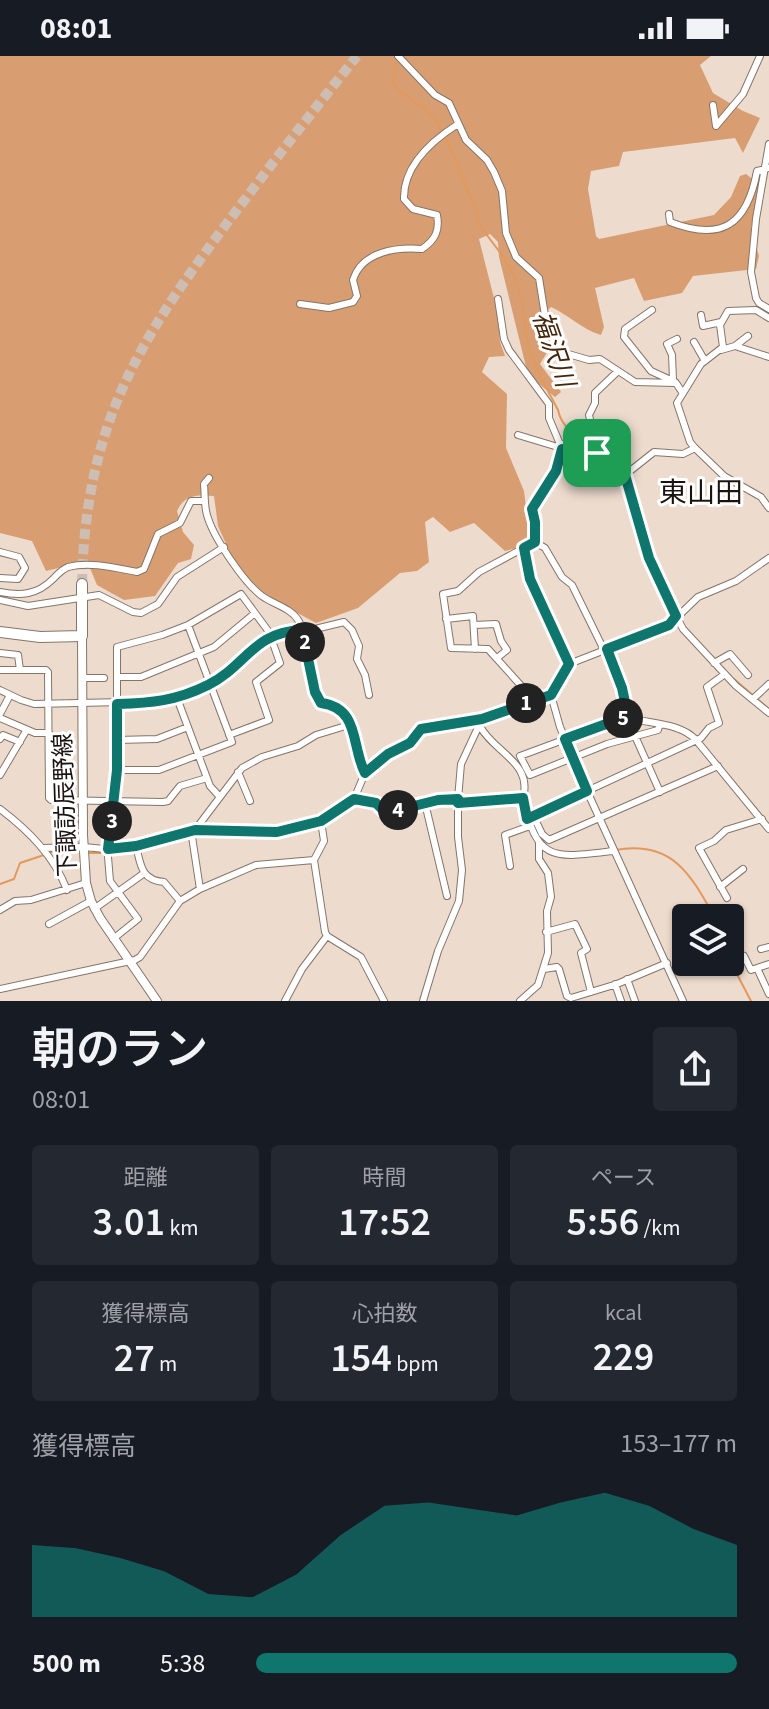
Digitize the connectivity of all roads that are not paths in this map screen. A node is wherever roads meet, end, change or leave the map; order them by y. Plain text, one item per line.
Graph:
1 (398, 56) edge
2 (760, 56) edge
3 (713, 105) dead end
4 (456, 125) junction
5 (769, 144) edge
6 (766, 169) edge
7 (769, 197) edge
8 (759, 199) junction
9 (669, 214) dead end
10 (498, 299) dead end
11 (300, 304) dead end
12 (769, 309) edge
13 (652, 310) dead end
14 (701, 315) dead end
15 (769, 318) edge
16 (721, 322) junction
17 (748, 336) dead end
18 (677, 339) dead end
19 (694, 342) dead end
20 (735, 346) junction
21 (721, 350) junction
22 (769, 357) edge
23 (705, 361) junction
24 (617, 372) junction
25 (674, 381) junction
26 (682, 392) junction
27 (518, 435) dead end
28 (695, 448) junction
29 (562, 449) junction
30 (597, 453) junction
31 (625, 475) junction
32 (209, 478) dead end
33 (205, 501) junction
34 (769, 508) edge
35 (535, 542) junction
36 (224, 547) junction
37 (524, 548) junction
38 (0, 552) edge
39 (769, 558) edge
40 (0, 578) edge
41 (82, 584) tunnel mouth
42 (0, 592) edge
43 (81, 597) junction
44 (0, 600) edge
45 (255, 613) junction
46 (676, 616) junction
47 (446, 619) junction
48 (188, 625) junction
49 (474, 625) junction
50 (0, 630) edge
51 (302, 630) junction
52 (82, 635) junction
53 (271, 635) junction
54 (475, 649) junction
55 (606, 649) junction
56 (0, 653) edge
57 (199, 653) junction
58 (497, 658) junction
59 (714, 663) junction
60 (569, 664) junction
61 (0, 670) edge
62 (20, 670) junction
63 (725, 674) junction
64 (748, 675) dead end
65 (117, 677) junction
66 (82, 678) junction
67 (104, 678) dead end
68 (210, 684) junction
69 (769, 684) edge
70 (0, 690) edge
71 (10, 695) junction
72 (369, 695) dead end
73 (551, 695) junction
74 (177, 698) junction
75 (754, 698) junction
76 (534, 700) junction
77 (48, 704) junction
78 (82, 704) junction
79 (117, 704) junction
80 (769, 713) edge
81 (0, 716) edge
82 (628, 716) junction
83 (481, 723) junction
84 (349, 725) junction
85 (659, 726) junction
86 (188, 727) junction
87 (26, 731) junction
88 (49, 733) junction
89 (229, 735) junction
90 (635, 736) junction
91 (0, 739) edge
92 (565, 739) junction
93 (117, 740) junction
94 (696, 740) junction
95 (20, 742) junction
96 (199, 755) junction
97 (573, 759) junction
98 (648, 764) junction
99 (718, 766) junction
100 (117, 770) junction
101 (238, 772) junction
102 (365, 773) junction
103 (0, 775) edge
104 (527, 777) junction
105 (207, 778) junction
106 (587, 791) junction
107 (660, 792) junction
108 (219, 796) junction
109 (523, 798) junction
110 (354, 799) junction
111 (83, 800) junction
112 (114, 800) junction
113 (250, 801) dead end
114 (458, 801) junction
115 (425, 803) junction
116 (0, 809) edge
117 (599, 819) junction
118 (762, 819) junction
119 (530, 820) junction
120 (321, 821) junction
121 (769, 829) edge
122 (193, 830) junction
123 (539, 843) junction
124 (136, 846) junction
125 (84, 847) junction
126 (42, 848) junction
127 (108, 849) junction
128 (613, 851) junction
129 (314, 860) junction
130 (510, 866) dead end
131 (743, 869) dead end
132 (143, 874) junction
133 (86, 883) junction
134 (720, 887) junction
135 (200, 889) junction
136 (67, 890) junction
137 (118, 894) junction
138 (447, 896) dead end
139 (727, 898) dead end
140 (180, 901) junction
141 (93, 905) junction
142 (0, 910) edge
143 (49, 924) dead end
144 (546, 932) junction
145 (327, 936) junction
146 (113, 939) junction
147 (769, 947) edge
148 (761, 949) dead end
149 (744, 956) dead end
150 (128, 963) junction
151 (667, 963) junction
152 (769, 964) edge
153 (757, 968) junction
154 (544, 969) junction
155 (627, 979) junction
156 (615, 984) junction
157 (0, 989) edge
158 (591, 992) junction
159 (769, 994) edge
160 (157, 1001) edge
161 (285, 1001) edge
162 (384, 1001) edge
163 (423, 1001) edge
164 (520, 1001) edge
165 (621, 1001) edge
166 (635, 1001) edge
167 (683, 1001) edge

1 - 4 street
2 - 3 street
4 - 11 street
4 - 24 street
5 - 6 street
6 - 8 street
6 - 9 street
7 - 8 street
8 - 12 street
10 - 29 street
13 - 25 street
14 - 16 street
15 - 16 street
16 - 21 street
17 - 20 street
18 - 25 street
19 - 23 street
20 - 21 street
20 - 22 street
21 - 23 street
23 - 26 street
24 - 25 street
24 - 30 street
25 - 26 street
26 - 28 street
27 - 29 street
28 - 31 street
28 - 34 street
29 - 30 street
29 - 35 street
30 - 31 street
31 - 46 street
32 - 33 street
33 - 36 street
33 - 42 street
35 - 37 street
35 - 55 street
36 - 43 street
36 - 51 street
37 - 47 street
37 - 60 street
38 - 40 street
39 - 46 street
41 - 43 highway
43 - 44 street
43 - 52 highway
45 - 48 street
45 - 53 street
45 - 57 street
46 - 55 street
46 - 59 street
47 - 49 street
47 - 54 street
48 - 57 street
48 - 65 street
49 - 54 street
49 - 58 street
50 - 52 highway
51 - 53 street
51 - 72 street
51 - 84 street
52 - 66 main road, 下諏訪辰野線
53 - 68 street
53 - 89 street
54 - 58 street
55 - 60 street
55 - 82 street
56 - 62 street
57 - 65 street
57 - 68 street
58 - 76 street
59 - 63 street
59 - 64 street
60 - 73 street
61 - 62 street
62 - 77 street
63 - 75 street
63 - 94 street
65 - 79 street
66 - 67 street
66 - 78 main road, 下諏訪辰野線
68 - 74 street
68 - 89 street
69 - 75 street
70 - 71 street
71 - 77 street
71 - 81 street
73 - 76 street
73 - 92 street
74 - 79 street
74 - 86 street
75 - 80 street
76 - 83 street
77 - 78 street
77 - 88 street
78 - 79 street
78 - 111 main road, 下諏訪辰野線
79 - 93 street
81 - 87 street
82 - 85 street
82 - 92 street
83 - 102 street
83 - 104 street
83 - 114 street
84 - 101 street
84 - 102 street
85 - 90 street
85 - 94 street
86 - 93 street
86 - 96 street
87 - 88 street
87 - 95 street
88 - 111 street
89 - 96 street
90 - 97 street
90 - 98 street
91 - 95 street
92 - 97 street
92 - 104 street
93 - 100 street
94 - 98 street
94 - 99 street
95 - 103 street
96 - 100 street
96 - 105 street
97 - 104 street
97 - 106 street
98 - 106 street
98 - 107 street
99 - 107 street
99 - 118 street
100 - 112 street
101 - 108 street
101 - 113 street
102 - 110 street
104 - 109 street
105 - 108 street
105 - 112 street
106 - 117 street
106 - 119 street
107 - 117 street
108 - 122 street
109 - 114 street
109 - 119 street
110 - 115 street
110 - 120 street
111 - 112 street
111 - 125 main road, 下諏訪辰野線
112 - 127 street
114 - 115 street
114 - 163 street
115 - 138 street
116 - 126 street
117 - 119 street
117 - 128 street
118 - 121 street
118 - 134 street
119 - 123 street
119 - 130 street
120 - 122 street
120 - 129 street
122 - 124 street
122 - 135 street
123 - 128 street
123 - 144 street
124 - 127 street
124 - 132 street
125 - 126 street
125 - 127 street
125 - 133 main road, 下諏訪辰野線
126 - 136 street
127 - 137 street
128 - 151 street
129 - 135 street
129 - 145 street
131 - 134 street
132 - 137 street
132 - 140 street
133 - 136 street
133 - 141 main road, 下諏訪辰野線
134 - 139 street
135 - 140 street
136 - 142 street
137 - 141 street
137 - 146 street
140 - 150 street
141 - 143 street
141 - 146 main road, 下諏訪辰野線
144 - 154 street
144 - 158 street
145 - 161 street
145 - 162 street
146 - 150 main road, 下諏訪辰野線
147 - 148 street
149 - 153 street
150 - 157 street
150 - 160 main road, 下諏訪辰野線
151 - 155 street
151 - 167 street
152 - 153 street
153 - 159 street
154 - 158 street
154 - 164 street
155 - 156 street
155 - 166 street
156 - 158 street
156 - 165 street

